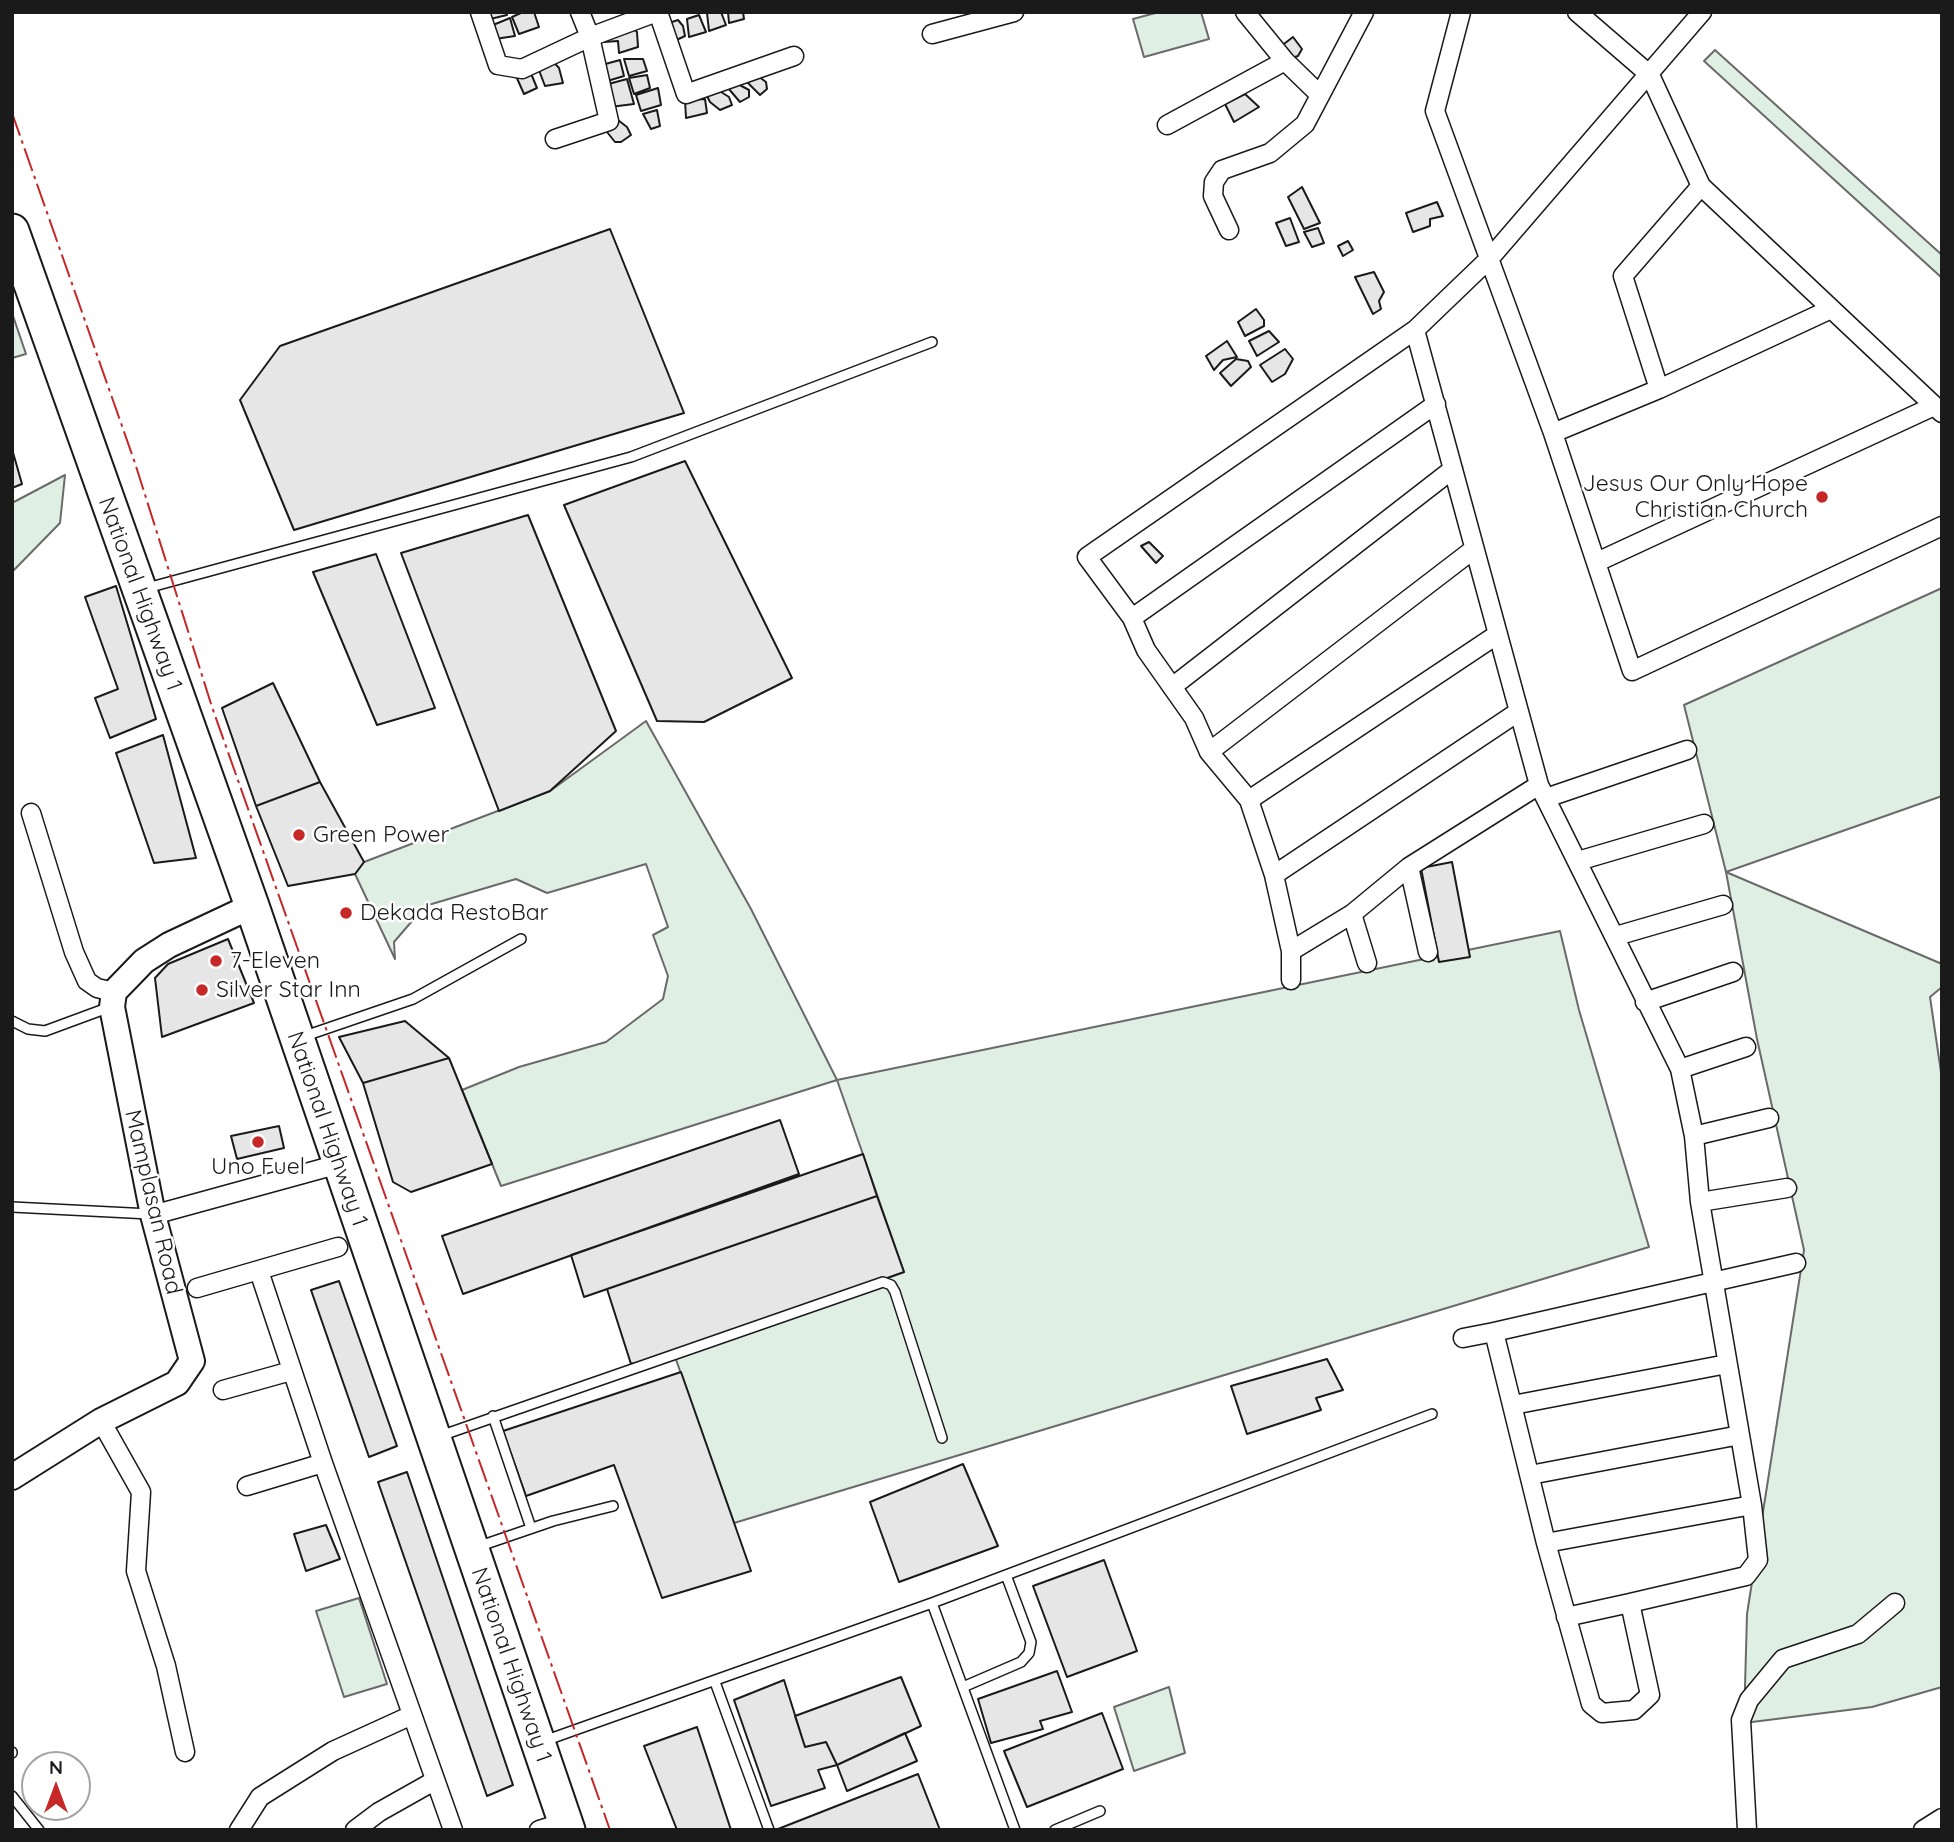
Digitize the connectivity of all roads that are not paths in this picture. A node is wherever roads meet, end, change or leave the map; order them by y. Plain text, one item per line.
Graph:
1 (480, 12) edge
2 (580, 12) edge
3 (658, 12) edge
4 (1245, 12) edge
5 (1364, 12) edge
6 (1461, 12) edge
7 (1577, 12) edge
8 (1702, 12) edge
9 (1007, 13) edge
10 (932, 33) dead end
11 (590, 37) junction
12 (794, 56) dead end
13 (1285, 61) junction
14 (1650, 75) junction
15 (1320, 95) junction
16 (1167, 125) dead end
17 (555, 139) dead end
18 (1701, 186) junction
19 (1229, 230) dead end
20 (12, 231) edge
21 (1491, 257) junction
22 (1830, 309) junction
23 (1415, 330) junction
24 (932, 342) dead end
25 (1659, 389) junction
26 (1436, 404) junction
27 (1938, 409) edge
28 (1553, 433) junction
29 (1452, 470) junction
30 (1942, 526) edge
31 (1474, 550) junction
32 (1597, 562) junction
33 (138, 591) junction
34 (1132, 618) junction
35 (1497, 634) junction
36 (1172, 687) junction
37 (1518, 712) junction
38 (1687, 750) dead end
39 (1209, 752) junction
40 (1542, 792) junction
41 (1249, 800) junction
42 (32, 813) dead end
43 (1704, 824) dead end
44 (1578, 861) junction
45 (1409, 867) junction
46 (1274, 875) junction
47 (1723, 905) dead end
48 (252, 906) junction
49 (1352, 914) junction
50 (1616, 936) junction
51 (521, 939) dead end
52 (1291, 951) junction
53 (1428, 952) dead end
54 (1367, 963) dead end
55 (1733, 972) dead end
56 (1291, 980) dead end
57 (113, 1000) junction
58 (1645, 1002) junction
59 (12, 1021) edge
60 (297, 1039) junction
61 (1746, 1047) dead end
62 (1680, 1069) junction
63 (1769, 1118) dead end
64 (1694, 1136) junction
65 (339, 1164) junction
66 (1787, 1188) dead end
67 (1700, 1202) junction
68 (12, 1207) edge
69 (153, 1215) junction
70 (338, 1247) dead end
71 (1796, 1263) dead end
72 (259, 1271) junction
73 (1713, 1282) junction
74 (197, 1288) dead end
75 (1494, 1332) junction
76 (1463, 1338) dead end
77 (1727, 1364) junction
78 (291, 1371) junction
79 (223, 1391) dead end
80 (1513, 1405) junction
81 (1432, 1414) dead end
82 (494, 1416) junction
83 (102, 1421) junction
84 (1740, 1435) junction
85 (433, 1438) junction
86 (942, 1438) dead end
87 (323, 1463) junction
88 (1530, 1475) junction
89 (12, 1477) edge
90 (247, 1486) dead end
91 (1752, 1505) junction
92 (613, 1506) dead end
93 (531, 1528) junction
94 (1546, 1543) junction
95 (472, 1549) junction
96 (1006, 1575) junction
97 (932, 1602) junction
98 (1630, 1603) junction
99 (1895, 1603) dead end
100 (1566, 1617) junction
101 (715, 1682) junction
102 (963, 1687) junction
103 (412, 1715) junction
104 (538, 1743) junction
105 (185, 1752) dead end
106 (434, 1781) junction
107 (12, 1796) edge
108 (1100, 1811) dead end
109 (1942, 1818) edge
110 (558, 1827) edge
111 (39, 1830) edge
112 (239, 1830) edge
113 (355, 1830) edge
114 (453, 1830) edge
115 (769, 1830) edge
116 (1015, 1830) edge
117 (1055, 1830) edge
118 (1747, 1830) edge
119 (1923, 1830) edge

1 - 11 street
2 - 11 street
3 - 11 street
3 - 12 street
4 - 13 street
5 - 15 street
6 - 21 street
7 - 14 street
8 - 14 street
9 - 10 street
11 - 17 street
13 - 15 street
13 - 16 street
14 - 18 street
14 - 21 street
15 - 19 street
18 - 22 street
18 - 25 street
20 - 33 highway, National Highway 1
21 - 23 street
21 - 28 street
22 - 25 street
22 - 27 street
23 - 26 street
23 - 34 street
24 - 33 lane
25 - 28 street
26 - 29 street
26 - 34 street
27 - 32 street
28 - 32 street
29 - 31 street
29 - 36 street
30 - 32 street
31 - 35 street
31 - 39 street
33 - 48 highway, National Highway 1
34 - 36 street
35 - 37 street
35 - 41 street
36 - 39 street
37 - 40 street
37 - 46 street
38 - 40 street
39 - 41 street
40 - 44 street
40 - 45 street
41 - 46 street
42 - 57 street
43 - 44 street
44 - 50 street
45 - 49 street
45 - 53 street
46 - 52 street
47 - 50 street
48 - 57 street
48 - 60 highway, National Highway 1
49 - 52 street
49 - 54 street
50 - 58 street
51 - 60 lane
52 - 56 street
55 - 58 street
57 - 59 lane
57 - 69 street, Mamplasan Road
58 - 62 street
60 - 65 highway, National Highway 1
61 - 62 street
62 - 64 street
63 - 64 street
64 - 67 street
65 - 69 street
65 - 85 highway, National Highway 1
66 - 67 street
67 - 73 street
68 - 69 lane
69 - 83 street, Mamplasan Road
70 - 72 street
71 - 73 street
72 - 74 street
72 - 78 street
73 - 75 street
73 - 77 street
75 - 76 street
75 - 80 street
77 - 80 street
77 - 84 street
78 - 79 street
78 - 87 street
80 - 88 street
81 - 96 lane
82 - 85 lane
82 - 86 lane
82 - 93 lane
83 - 89 street, Mamplasan Road
83 - 105 street
84 - 88 street
84 - 91 street
85 - 95 highway, National Highway 1
87 - 90 street
87 - 103 street
88 - 94 street
91 - 94 street
91 - 98 street
92 - 93 lane
93 - 95 lane
94 - 100 street
95 - 104 highway, National Highway 1
96 - 97 lane
96 - 102 lane
97 - 101 lane
97 - 102 lane
98 - 100 street
98 - 100 street
99 - 118 street
101 - 104 lane
101 - 115 lane
102 - 116 lane
103 - 106 street
103 - 112 street
104 - 110 highway, National Highway 1
106 - 113 street
106 - 114 street
107 - 111 lane
108 - 117 lane
109 - 119 street

